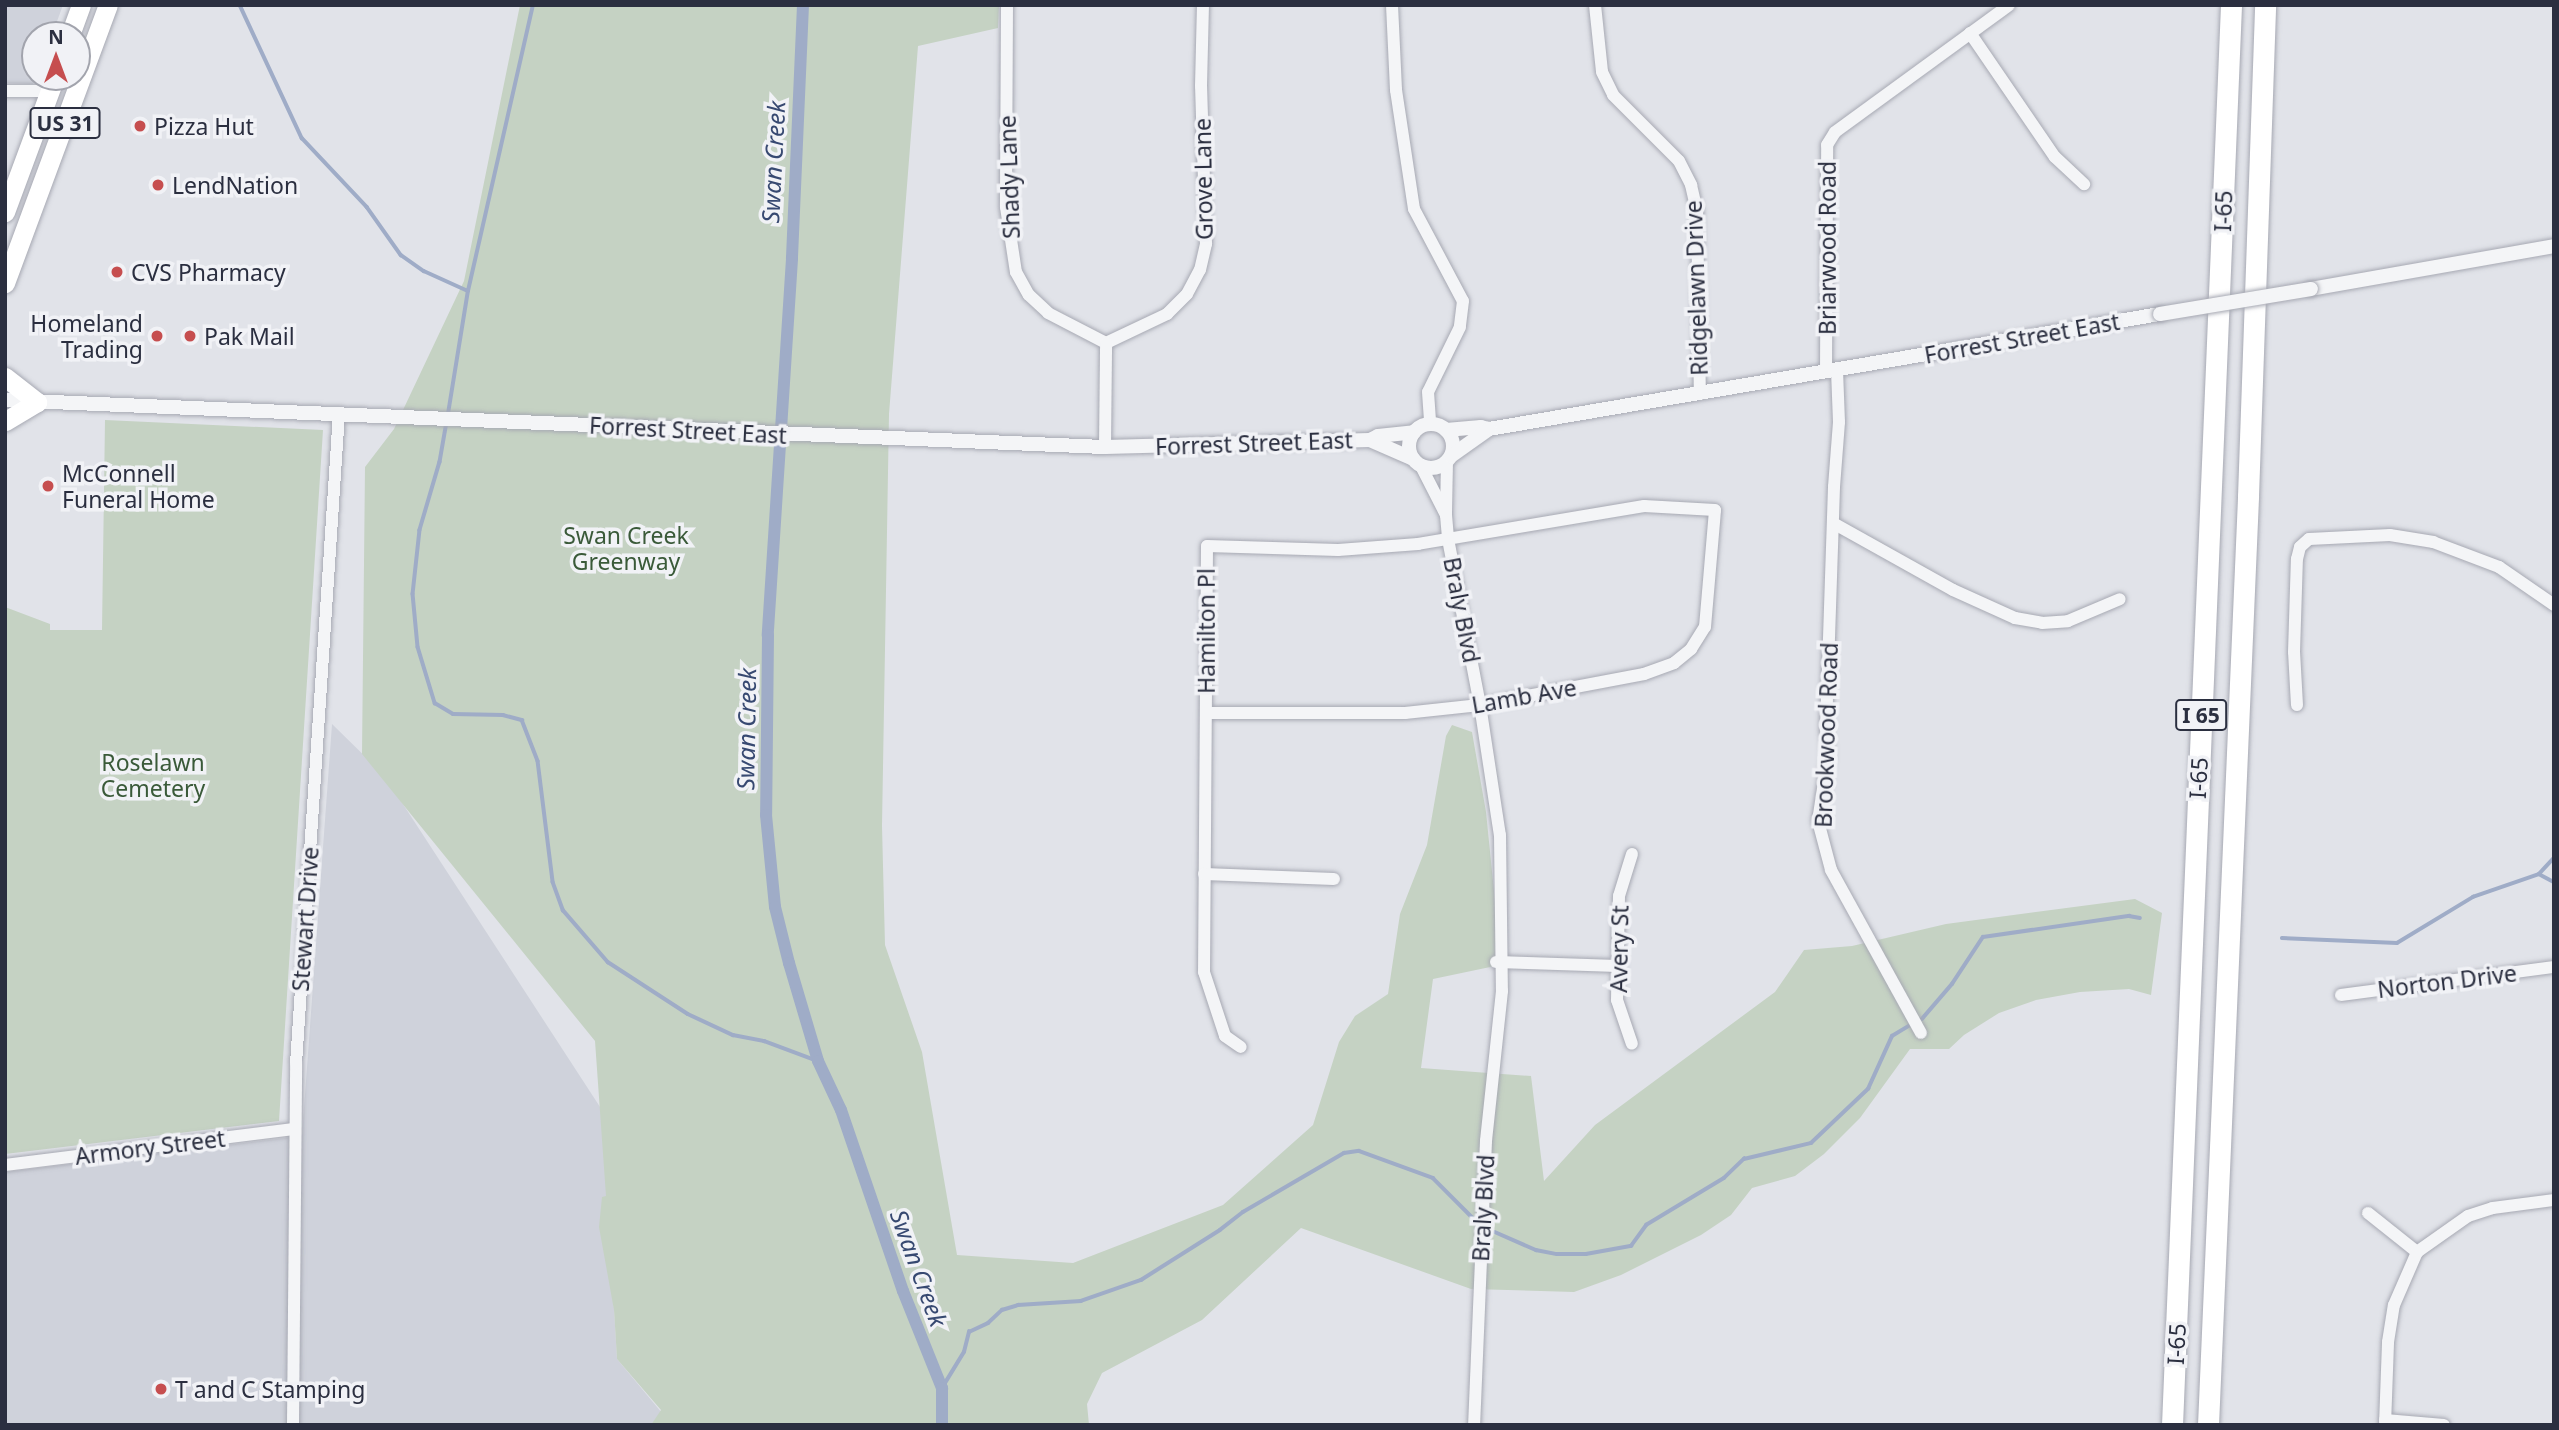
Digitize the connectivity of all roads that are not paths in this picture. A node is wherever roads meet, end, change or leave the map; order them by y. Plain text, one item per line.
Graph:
1 (108, 5) edge
2 (1007, 5) edge
3 (1203, 5) edge
4 (1392, 5) edge
5 (1595, 5) edge
6 (2009, 5) edge
7 (2231, 5) edge
8 (2265, 5) edge
9 (1970, 33) junction
10 (49, 91) edge
11 (2084, 184) dead end
12 (5, 212) edge
13 (2554, 246) edge
14 (5, 284) edge
15 (1105, 343) junction
16 (1831, 371) junction
17 (5, 377) edge
18 (1700, 394) junction
19 (5, 400) edge
20 (37, 402) junction
21 (339, 414) junction
22 (5, 421) edge
23 (1430, 424) junction
24 (1489, 429) junction
25 (1446, 430) junction
26 (1415, 432) junction
27 (1370, 440) junction
28 (1105, 447) junction
29 (1449, 458) junction
30 (1417, 463) junction
31 (1715, 510) joint
32 (1446, 515) junction
33 (1833, 523) junction
34 (1448, 539) junction
35 (2120, 599) dead end
36 (2554, 605) edge
37 (1480, 705) junction
38 (2297, 705) dead end
39 (1206, 713) junction
40 (1632, 854) dead end
41 (1204, 874) junction
42 (1334, 879) dead end
43 (1499, 962) junction
44 (1619, 966) junction
45 (2554, 968) edge
46 (2341, 995) dead end
47 (1921, 1033) dead end
48 (1632, 1044) dead end
49 (1241, 1047) dead end
50 (294, 1129) junction
51 (5, 1165) edge
52 (2554, 1200) edge
53 (2368, 1213) dead end
54 (2417, 1252) junction
55 (2385, 1422) edge
56 (293, 1425) edge
57 (1474, 1425) edge
58 (2172, 1425) edge
59 (2208, 1425) edge
60 (2444, 1425) edge

1 - 14 main road, US 31
2 - 15 street, Shady Lane
3 - 15 street, Grove Lane
4 - 23 street
5 - 18 street, Ridgelawn Drive
6 - 9 street, Briarwood Road
7 - 58 highway, I-65 / I 65
8 - 59 highway, I 65
9 - 11 street
9 - 16 street, Briarwood Road
10 - 12 main road, US 31
13 - 16 street, Forrest Street East, bridge
15 - 28 street
16 - 18 street, Forrest Street East
16 - 33 street, Brookwood Road
17 - 20 main road
18 - 24 street, Forrest Street East
19 - 20 street, Forrest Street East
20 - 21 street, Forrest Street East
20 - 22 main road
21 - 28 street, Forrest Street East
21 - 50 street, Stewart Drive
23 - 25 street
23 - 26 street
24 - 25 street, Forrest Street East
24 - 29 street, Forrest Street East
25 - 29 street
26 - 27 street, Forrest Street East
26 - 30 street
27 - 28 street, Forrest Street East
27 - 30 street, Forrest Street East
29 - 30 street
29 - 32 street, Braly Blvd
30 - 32 street
31 - 34 street, Hamilton Pl
31 - 37 street, Lamb Ave
32 - 34 street, Braly Blvd
33 - 35 street
33 - 47 street, Brookwood Road
34 - 37 street, Braly Blvd
34 - 39 street, Hamilton Pl
36 - 38 street
37 - 39 street, Lamb Ave
37 - 43 street, Braly Blvd
39 - 41 street, Hamilton Pl
40 - 44 street, Avery St
41 - 42 street
41 - 49 street, Hamilton Pl
43 - 44 street
43 - 57 street, Braly Blvd
44 - 48 street, Avery St
45 - 46 street, Norton Drive
50 - 51 street, Armory Street
50 - 56 street, Stewart Drive
52 - 54 street
53 - 54 street
54 - 55 street
55 - 60 street

